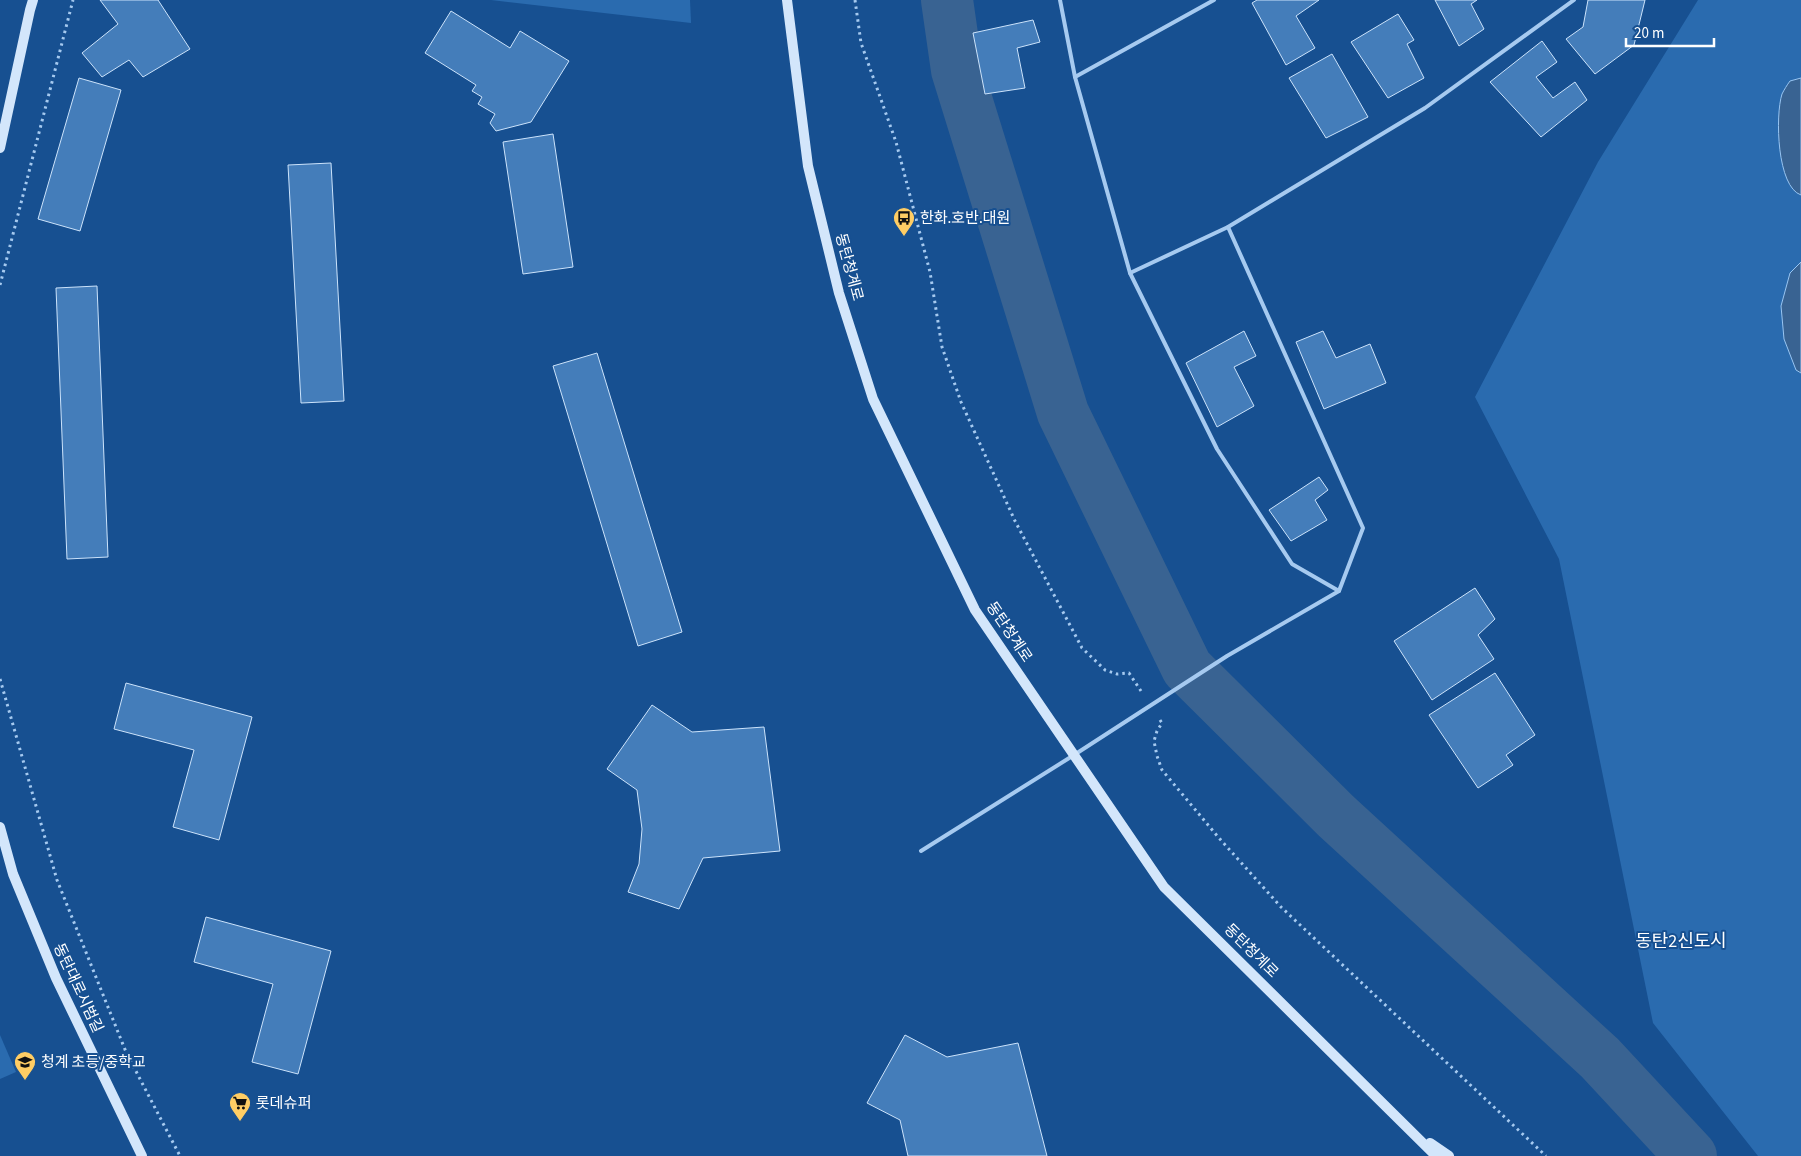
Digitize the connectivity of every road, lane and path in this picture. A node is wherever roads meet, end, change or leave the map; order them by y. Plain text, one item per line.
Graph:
1 (33, 0) edge
2 (73, 0) edge
3 (787, 0) edge
4 (855, 0) edge
5 (1060, 0) edge
6 (1214, 0) edge
7 (1574, 0) edge
8 (1075, 77) junction
9 (0, 148) edge
10 (1228, 227) junction
11 (1130, 273) junction
12 (0, 285) edge
13 (1339, 591) junction
14 (1129, 673) dead end
15 (0, 679) edge
16 (1162, 723) dead end
17 (1074, 755) junction
18 (0, 827) edge
19 (921, 851) dead end
20 (1408, 1129) junction
21 (142, 1156) edge
22 (180, 1156) edge
23 (1431, 1156) edge
24 (1436, 1156) edge
25 (1449, 1156) edge
26 (1546, 1156) edge

1 - 9 street
2 - 12 path
3 - 17 street, 동탄청계로
4 - 14 path
5 - 8 lane
6 - 8 lane
7 - 10 lane
8 - 11 lane
10 - 11 lane
10 - 13 lane
11 - 13 lane
13 - 17 lane
15 - 22 path
16 - 26 path
17 - 19 lane
17 - 20 street, 동탄청계로
18 - 21 street, 동탄대로시범길
20 - 23 street
20 - 24 street, 동탄청계로
20 - 25 street

